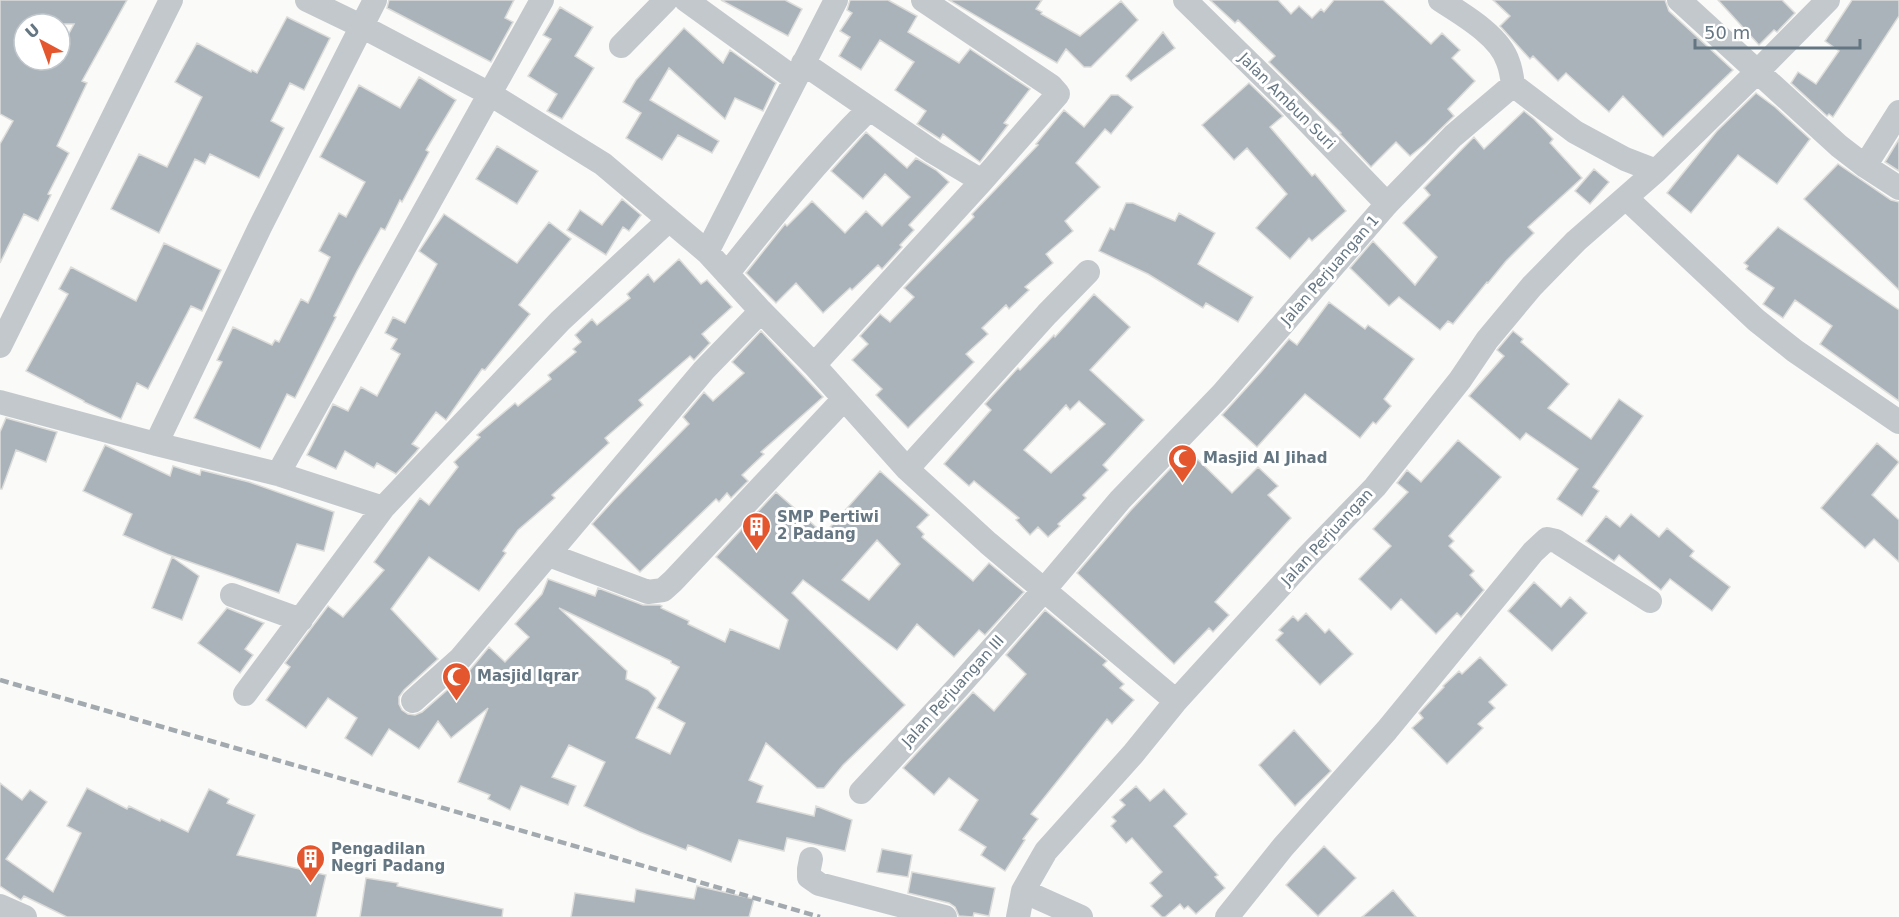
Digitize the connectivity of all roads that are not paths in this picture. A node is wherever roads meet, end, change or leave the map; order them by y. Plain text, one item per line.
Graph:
1 (171, 0) edge
2 (307, 0) edge
3 (375, 0) edge
4 (542, 0) edge
5 (666, 0) edge
6 (686, 0) edge
7 (836, 0) edge
8 (923, 0) edge
9 (1185, 0) edge
10 (1440, 0) edge
11 (1679, 0) edge
12 (1828, 0) edge
13 (361, 26) junction
14 (621, 46) dead end
15 (799, 71) junction
16 (1758, 72) junction
17 (1513, 85) junction
18 (490, 94) junction
19 (868, 109) junction
20 (1899, 112) edge
21 (1865, 166) junction
22 (1656, 171) junction
23 (982, 181) junction
24 (1899, 188) edge
25 (1626, 198) junction
26 (1387, 204) junction
27 (669, 220) junction
28 (707, 252) junction
29 (1088, 272) dead end
30 (727, 274) junction
31 (760, 311) junction
32 (0, 346) edge
33 (814, 365) junction
34 (843, 400) junction
35 (0, 402) edge
36 (1899, 422) edge
37 (156, 444) junction
38 (907, 469) junction
39 (278, 474) junction
40 (383, 508) junction
41 (549, 555) junction
42 (1044, 590) junction
43 (232, 595) dead end
44 (1650, 601) dead end
45 (302, 620) junction
46 (245, 694) dead end
47 (413, 701) dead end
48 (1176, 702) junction
49 (861, 792) dead end
50 (812, 859) dead end
51 (1023, 891) junction
52 (0, 906) edge
53 (25, 917) edge
54 (945, 917) edge
55 (1018, 917) edge
56 (1081, 917) edge
57 (1227, 917) edge

1 - 32 street
2 - 13 street
3 - 13 street
4 - 18 street
5 - 14 street
6 - 15 street
7 - 15 street
8 - 23 street
9 - 26 street, Jalan Ambun Suri
10 - 17 street
11 - 16 street
12 - 16 street, Jalan Perjuangan
13 - 18 street
13 - 37 street
15 - 19 street
15 - 28 street
16 - 21 street
16 - 22 street, Jalan Perjuangan
17 - 22 street
17 - 26 street, Jalan Perjuangan 1
18 - 27 street
18 - 39 street
19 - 23 street
19 - 30 street
20 - 21 street
21 - 24 street
22 - 25 street, Jalan Perjuangan
23 - 33 street
25 - 36 street
25 - 48 street, Jalan Perjuangan
26 - 42 street, Jalan Perjuangan 1
27 - 28 street
27 - 40 street
28 - 30 street
29 - 38 street
30 - 31 street
31 - 33 street
31 - 41 street
33 - 34 street
34 - 38 street
34 - 41 street
35 - 37 street
37 - 39 street
38 - 42 street
39 - 40 street
40 - 45 street
41 - 47 street
42 - 48 street
42 - 49 street, Jalan Perjuangan III
43 - 45 street
44 - 57 street
45 - 46 street
48 - 51 street, Jalan Perjuangan
50 - 54 street
51 - 55 street, Jalan Perjuangan
51 - 56 street
52 - 53 street

